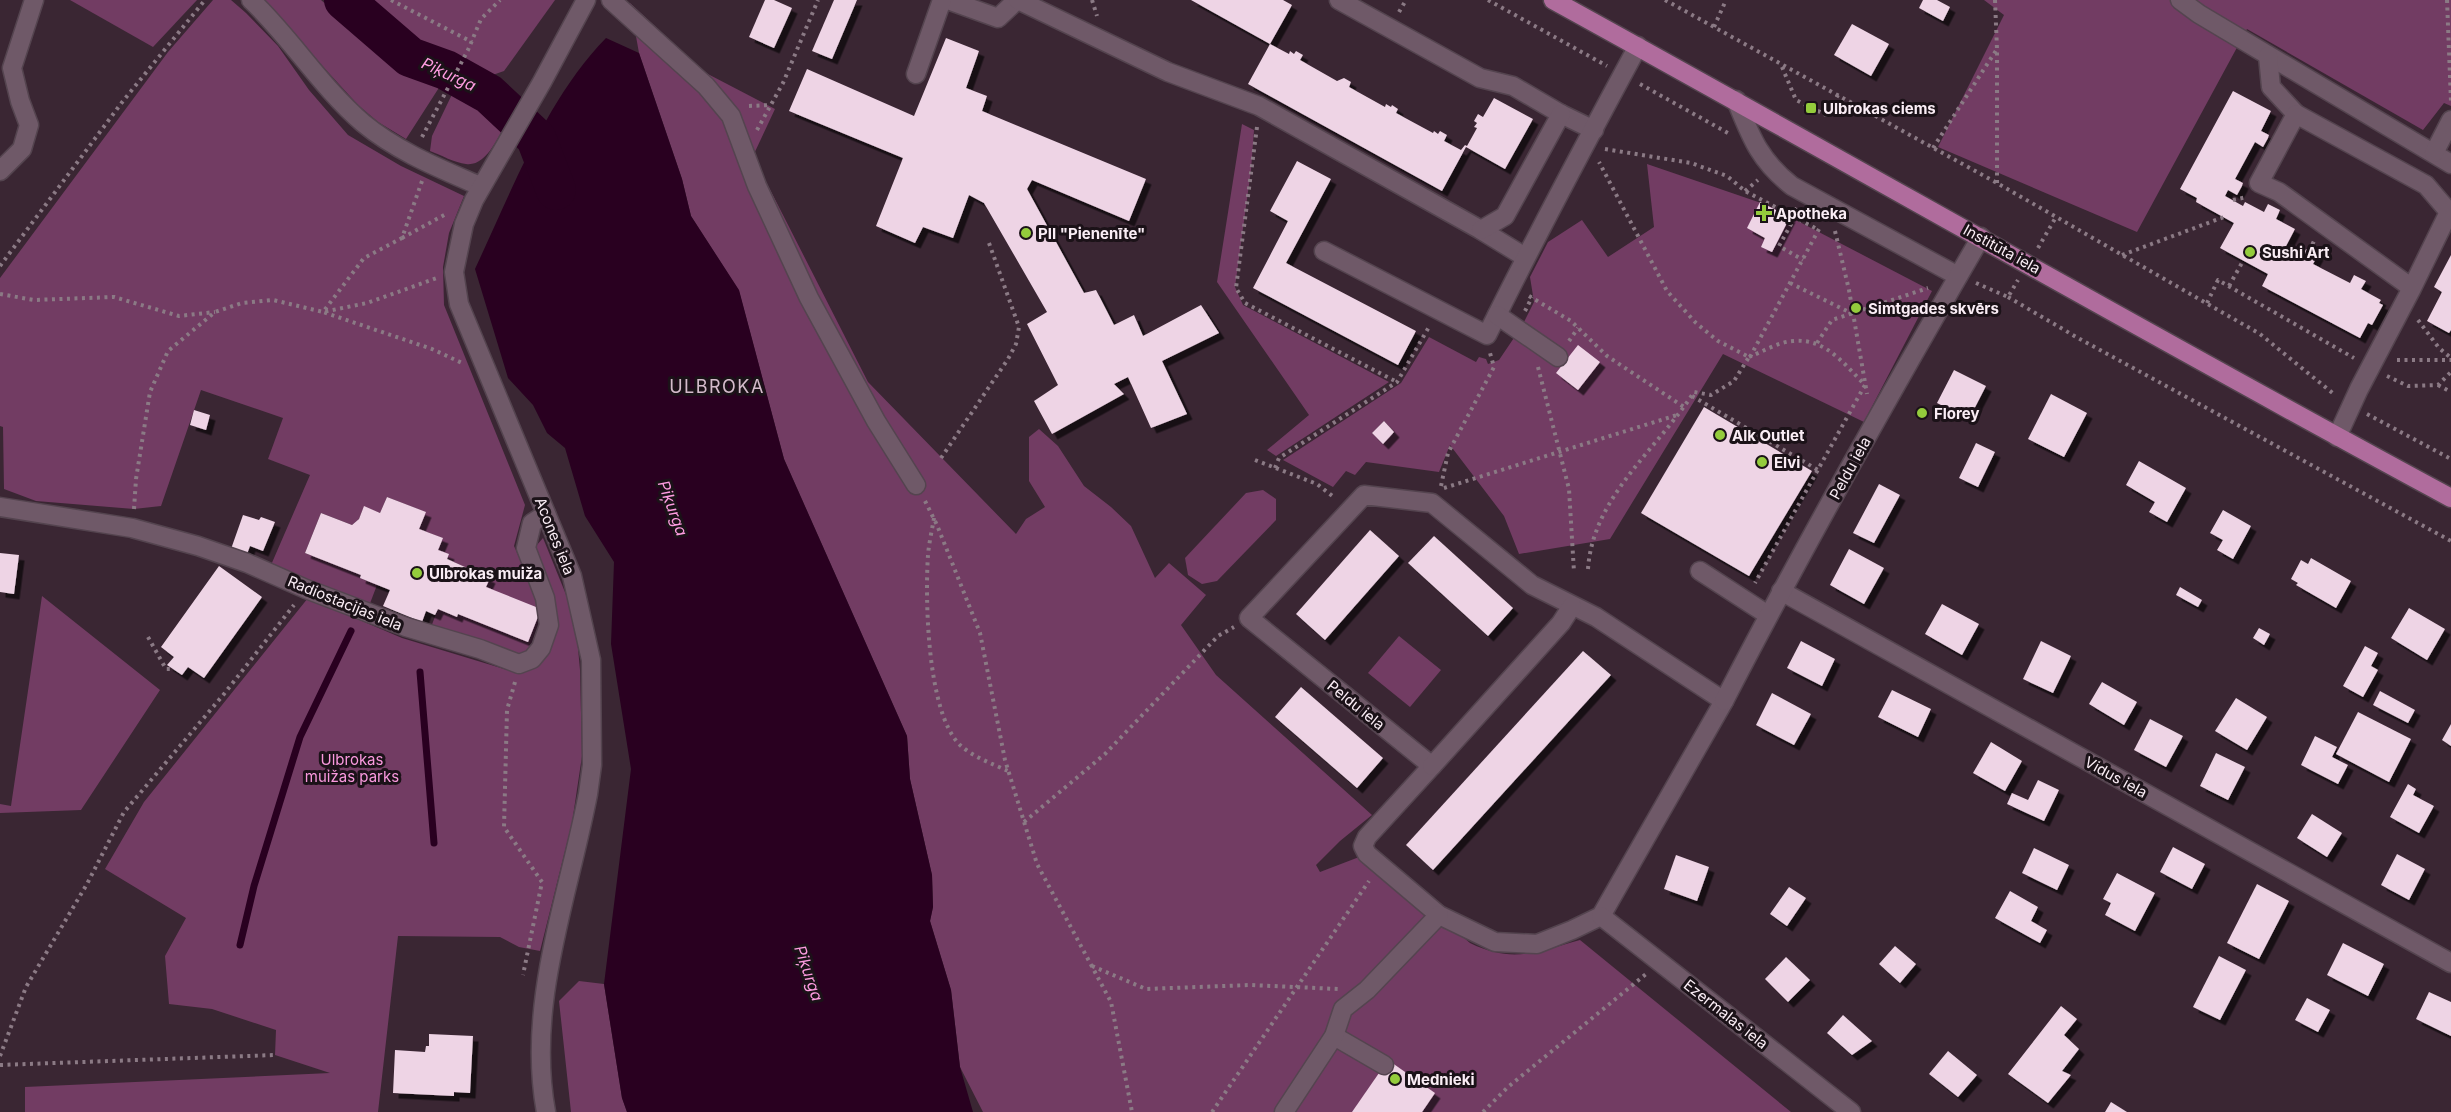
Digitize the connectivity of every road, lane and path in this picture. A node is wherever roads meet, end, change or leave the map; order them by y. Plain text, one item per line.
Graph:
1 (34, 0) edge
2 (205, 0) edge
3 (251, 0) edge
4 (391, 0) edge
5 (500, 0) edge
6 (586, 0) edge
7 (611, 0) edge
8 (819, 0) edge
9 (942, 0) edge
10 (948, 0) edge
11 (1018, 0) edge
12 (1339, 0) edge
13 (1488, 0) edge
14 (1553, 0) edge
15 (1665, 0) edge
16 (1726, 0) edge
17 (1995, 0) edge
18 (2180, 0) edge
19 (2447, 0) edge
20 (1714, 27) junction
21 (472, 42) junction
22 (1638, 46) junction
23 (1997, 49) junction
24 (2268, 56) junction
25 (1782, 66) junction
26 (916, 74) dead end
27 (1623, 75) junction
28 (1838, 95) junction
29 (1736, 100) junction
30 (1259, 106) junction
31 (2451, 106) edge
32 (1561, 114) junction
33 (2296, 114) junction
34 (2451, 120) edge
35 (1591, 137) junction
36 (1732, 138) dead end
37 (1933, 148) junction
38 (2434, 153) junction
39 (745, 155) junction
40 (421, 160) junction
41 (2451, 164) edge
42 (0, 171) edge
43 (1997, 183) junction
44 (1763, 184) dead end
45 (1745, 191) junction
46 (477, 193) junction
47 (1795, 217) junction
48 (2224, 217) dead end
49 (1823, 222) dead end
50 (1829, 226) dead end
51 (1481, 230) junction
52 (1819, 230) junction
53 (1835, 230) junction
54 (1845, 235) dead end
55 (1981, 237) junction
56 (402, 238) junction
57 (989, 243) dead end
58 (1324, 251) dead end
59 (2122, 255) junction
60 (1525, 257) junction
61 (1803, 260) junction
62 (2243, 261) dead end
63 (0, 266) edge
64 (454, 272) junction
65 (1958, 276) junction
66 (1790, 283) junction
67 (1512, 284) junction
68 (2229, 286) junction
69 (0, 294) edge
70 (1948, 294) junction
71 (2409, 295) junction
72 (2008, 297) dead end
73 (2207, 303) junction
74 (1438, 310) junction
75 (215, 312) junction
76 (322, 312) junction
77 (1853, 314) junction
78 (1497, 315) junction
79 (1487, 335) junction
80 (1538, 343) junction
81 (1817, 343) junction
82 (1558, 357) dead end
83 (1749, 357) junction
84 (2451, 359) edge
85 (2373, 364) junction
86 (2451, 372) edge
87 (490, 377) junction
88 (1396, 382) junction
89 (1865, 385) junction
90 (2438, 385) junction
91 (2451, 392) edge
92 (1691, 396) junction
93 (1684, 407) junction
94 (2352, 407) junction
95 (1678, 415) junction
96 (1874, 424) junction
97 (2337, 437) junction
98 (1560, 452) junction
99 (941, 458) dead end
100 (2451, 459) edge
101 (1255, 460) dead end
102 (1275, 468) junction
103 (1818, 470) junction
104 (916, 485) joint
105 (1328, 492) dead end
106 (2451, 498) edge
107 (0, 507) edge
108 (546, 514) junction
109 (934, 518) junction
110 (132, 528) junction
111 (2451, 541) edge
112 (1588, 570) dead end
113 (1700, 570) dead end
114 (1574, 572) dead end
115 (306, 589) junction
116 (1781, 591) junction
117 (1745, 600) junction
118 (1572, 606) junction
119 (1768, 615) junction
120 (1249, 618) junction
121 (148, 636) dead end
122 (519, 664) junction
123 (172, 669) dead end
124 (1724, 701) junction
125 (1432, 766) junction
126 (1008, 771) junction
127 (1024, 822) junction
128 (1380, 866) junction
129 (1439, 915) junction
130 (1601, 916) junction
131 (1660, 963) junction
132 (2451, 963) edge
133 (1092, 965) junction
134 (523, 975) dead end
135 (1298, 987) junction
136 (1367, 990) junction
137 (1334, 1036) junction
138 (274, 1055) dead end
139 (0, 1056) edge
140 (0, 1065) edge
141 (1384, 1065) dead end
142 (546, 1112) edge
143 (1132, 1112) edge
144 (1212, 1112) edge
145 (1284, 1112) edge
146 (1483, 1112) edge
147 (1851, 1112) edge

1 - 42 street
2 - 63 path
3 - 40 street
4 - 21 path
5 - 21 path
6 - 46 street, Acones iela
7 - 39 street
8 - 39 path
9 - 26 street
10 - 11 street
11 - 30 street
12 - 32 street
13 - 27 path
14 - 22 main road, Institūta iela
15 - 20 path
16 - 20 path
17 - 23 path
18 - 24 street
19 - 31 path
20 - 25 path
21 - 40 path
22 - 27 street
22 - 29 main road, Institūta iela
23 - 37 path
23 - 43 path
24 - 33 street
24 - 38 street
25 - 28 path
25 - 28 path
27 - 35 street
27 - 36 path
28 - 37 path
29 - 55 main road, Institūta iela
29 - 65 street
30 - 51 street
30 - 88 path
32 - 35 street
32 - 51 street
33 - 71 street
33 - 71 street
34 - 38 street
35 - 45 path
35 - 60 street
35 - 83 path
37 - 43 path
38 - 41 street
39 - 104 street
40 - 46 street
40 - 56 path
43 - 59 path
44 - 45 path
45 - 47 path
46 - 56 path
46 - 64 street, Acones iela
47 - 52 path
47 - 61 path
48 - 59 path
49 - 52 path
50 - 53 path
51 - 60 street
52 - 61 path
53 - 54 path
53 - 77 path
55 - 65 street, Peldu iela
55 - 97 main road, Institūta iela
56 - 76 path
57 - 99 path
58 - 74 street
59 - 73 path
60 - 67 street
61 - 66 path
62 - 68 path
64 - 76 path
64 - 87 street, Acones iela
65 - 70 street, Peldu iela
66 - 77 path
66 - 83 path
67 - 78 street
67 - 93 path
68 - 73 path
68 - 85 path
69 - 75 path
70 - 77 path
70 - 96 street, Peldu iela
71 - 84 path
71 - 85 street
72 - 111 path
73 - 94 path
74 - 79 street
74 - 88 path
75 - 76 path
75 - 110 path
76 - 87 path
77 - 81 path
77 - 89 path
78 - 79 street
78 - 80 street
79 - 98 path
80 - 82 street
80 - 98 path
81 - 83 path
81 - 89 path
83 - 92 path
84 - 85 path
85 - 90 path
85 - 94 street
86 - 90 path
87 - 108 street, Acones iela
88 - 102 path
89 - 96 path
89 - 103 path
90 - 91 path
92 - 93 path
92 - 103 path
93 - 95 path
94 - 97 street
94 - 100 path
95 - 98 path
95 - 112 path
96 - 116 street, Peldu iela
97 - 106 main road, Institūta iela
98 - 114 path
101 - 102 path
102 - 105 path
103 - 117 path
104 - 109 path
107 - 110 street, Radiostacijas iela
108 - 122 street
108 - 142 street, Acones iela
109 - 126 path
109 - 126 path
110 - 115 street, Radiostacijas iela
113 - 117 street
115 - 122 street, Radiostacijas iela
115 - 139 path
116 - 119 street, Peldu iela
116 - 132 street, Vidus iela
117 - 119 street
118 - 120 street
118 - 124 street
118 - 125 street
119 - 124 street, Peldu iela
120 - 125 street, Peldu iela
120 - 127 path
121 - 123 path
122 - 134 path
124 - 130 street, Peldu iela
125 - 128 street
126 - 127 path
127 - 133 path
128 - 129 street
128 - 135 path
129 - 130 street
129 - 136 street
130 - 131 street, Ezermalas iela
131 - 146 path
131 - 147 street, Ezermalas iela
133 - 135 path
133 - 143 path
135 - 136 path
135 - 144 path
136 - 137 street
137 - 141 street
137 - 145 street
138 - 140 path

